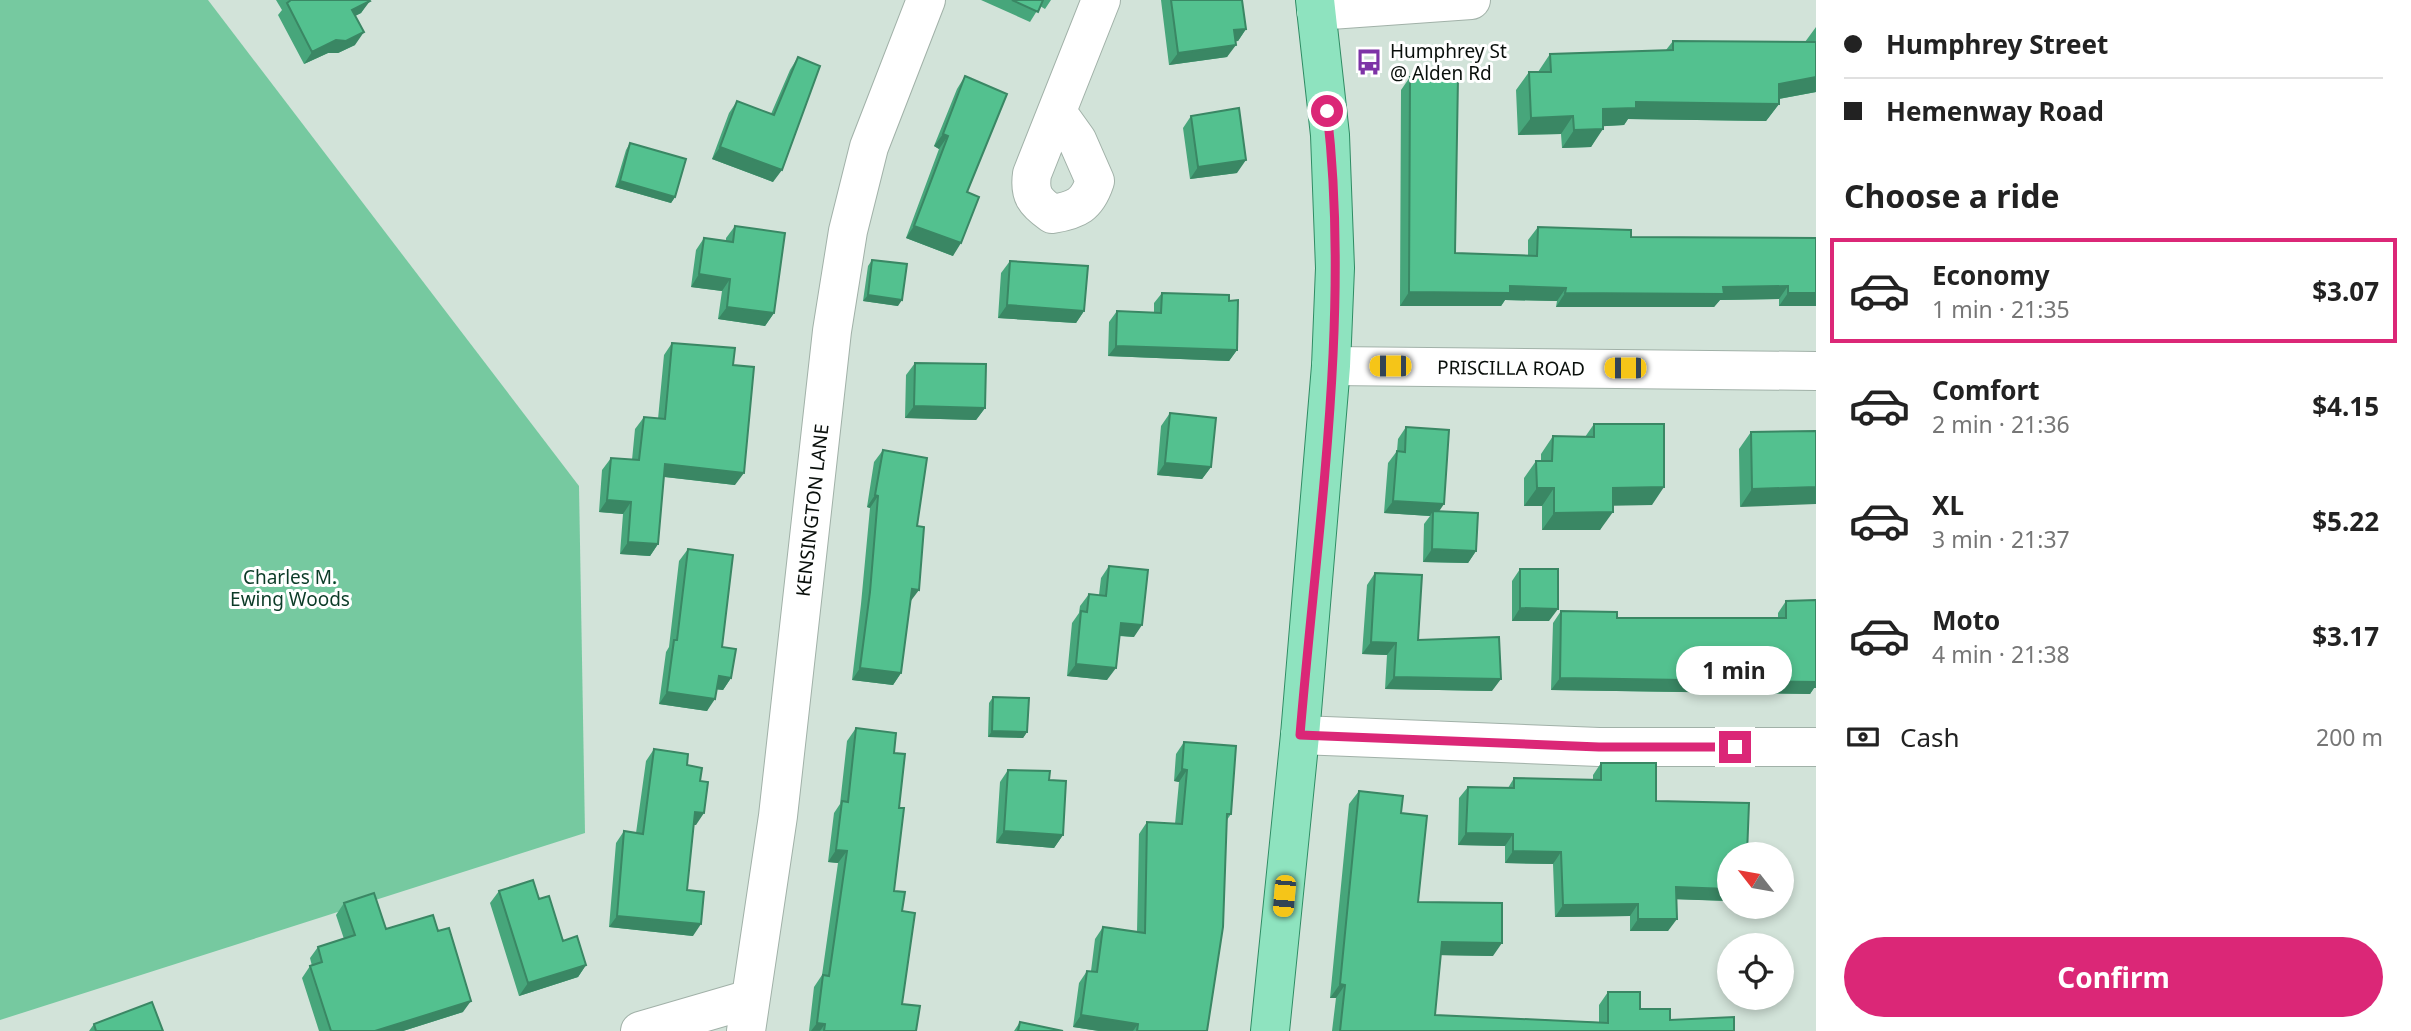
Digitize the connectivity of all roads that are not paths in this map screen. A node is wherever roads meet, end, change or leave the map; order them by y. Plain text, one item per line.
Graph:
1 (926, 0) edge
2 (1101, 0) edge
3 (1471, 0) edge
4 (1315, 6) edge
5 (1057, 112) dead end
6 (1331, 366) junction
7 (1816, 371) edge
8 (1300, 735) junction
9 (1816, 747) edge
10 (748, 1015) edge
11 (640, 1031) edge
12 (1270, 1031) edge

1 - 10 street, KENSINGTON LANE
2 - 5 street
3 - 4 street
4 - 6 main road
6 - 7 street, PRISCILLA ROAD
6 - 8 main road
8 - 9 street
8 - 12 main road
10 - 11 street

